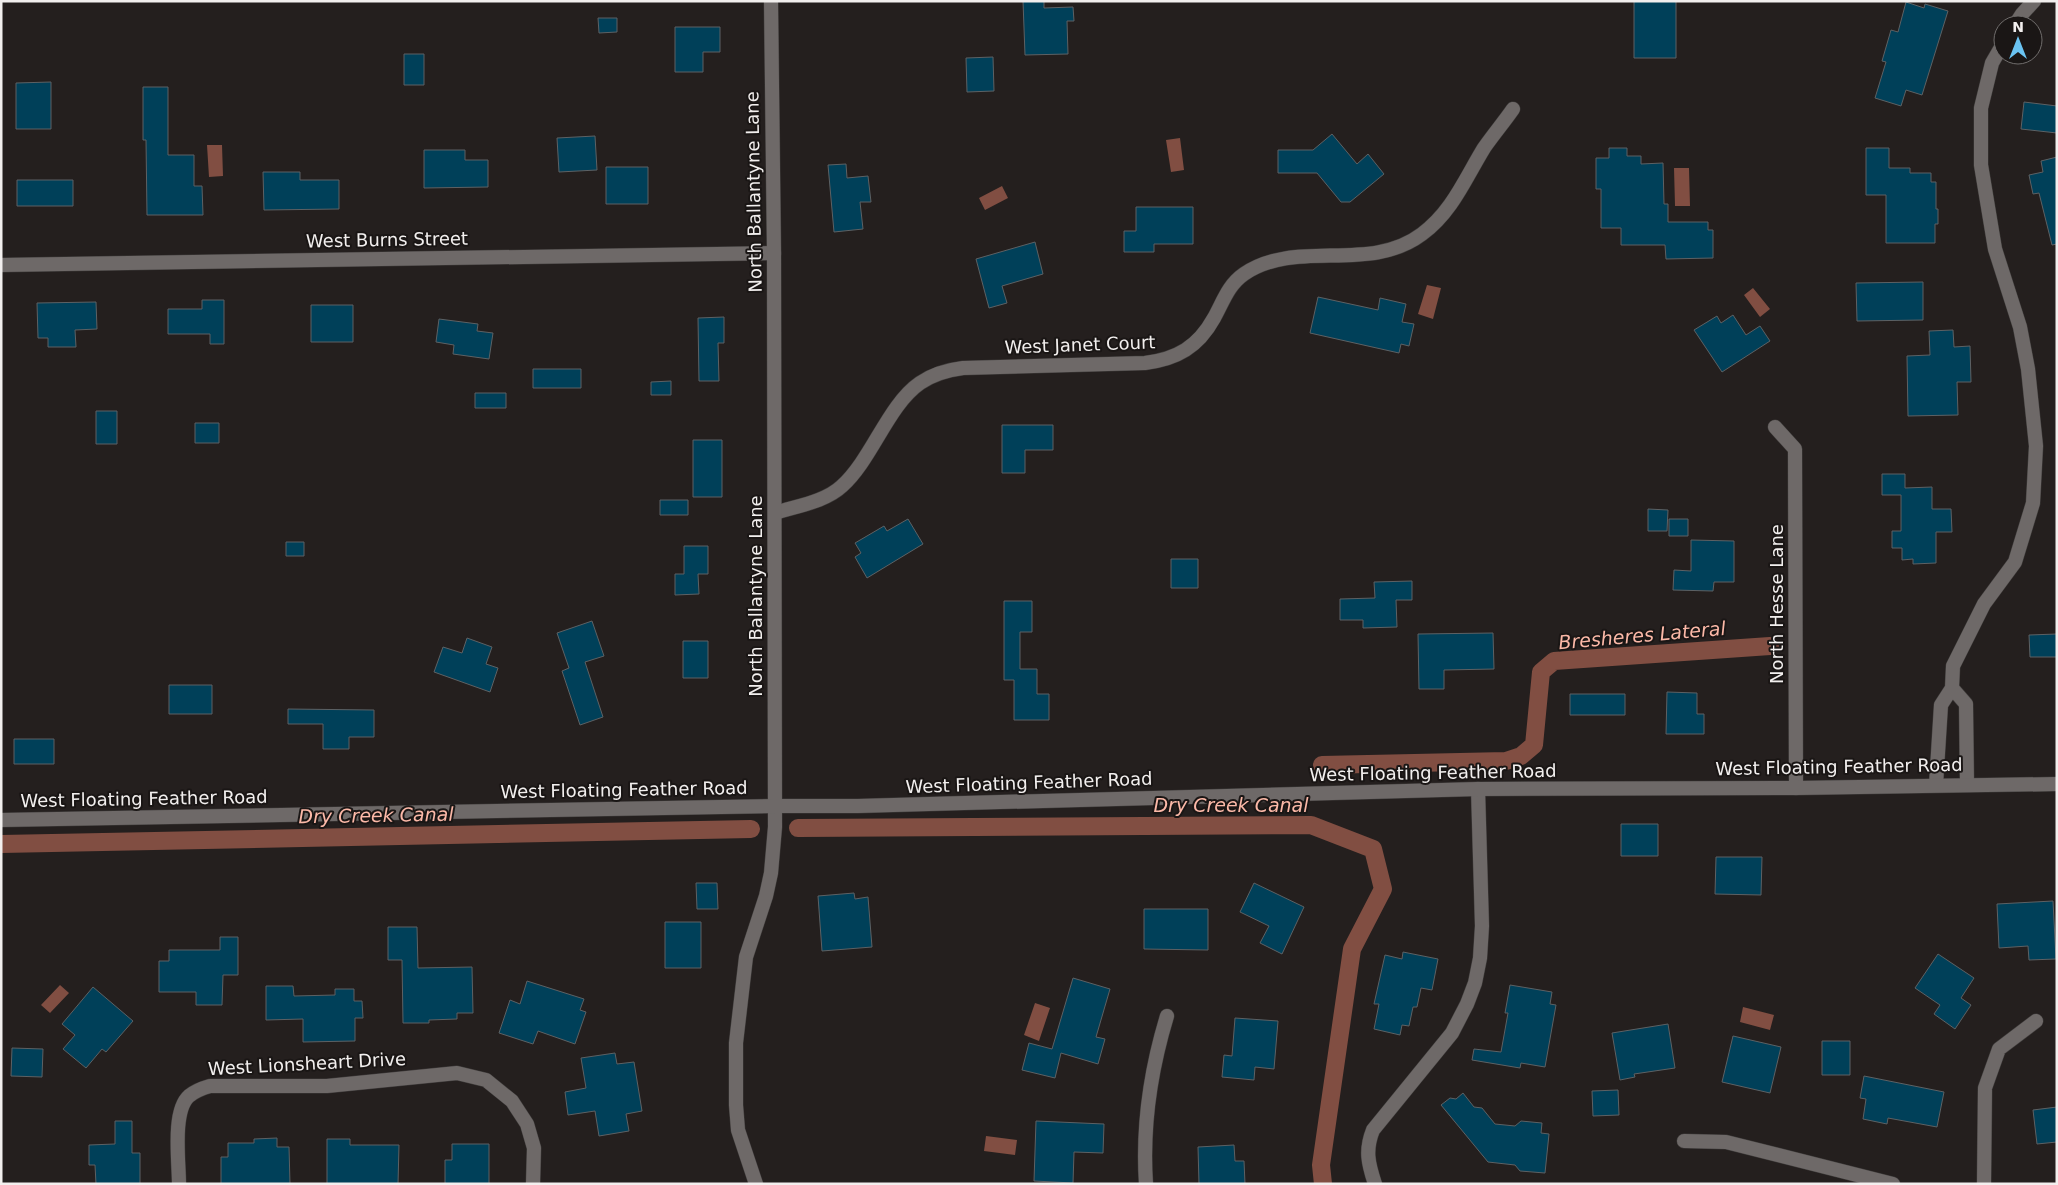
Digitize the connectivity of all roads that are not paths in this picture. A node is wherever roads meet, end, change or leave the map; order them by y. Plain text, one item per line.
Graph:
1 (771, 1) edge
2 (2034, 1) edge
3 (2021, 15) edge
4 (1993, 61) edge
5 (1513, 109) dead end
6 (774, 253) junction
7 (1, 264) edge
8 (1775, 427) dead end
9 (775, 513) junction
10 (1952, 688) junction
11 (1936, 784) junction
12 (1967, 784) junction
13 (2057, 784) edge
14 (1796, 788) junction
15 (1478, 789) junction
16 (776, 806) junction
17 (1, 820) edge
18 (1167, 1016) dead end
19 (2036, 1021) dead end
20 (1684, 1141) dead end
21 (180, 1184) edge
22 (533, 1184) edge
23 (756, 1184) edge
24 (1146, 1184) edge
25 (1376, 1184) edge
26 (1893, 1184) edge
27 (1984, 1184) edge

1 - 6 street, North Ballantyne Lane
2 - 3 street
4 - 10 street
5 - 9 street, West Janet Court
6 - 7 street, West Burns Street
6 - 9 street, North Ballantyne Lane
8 - 14 street, North Hesse Lane
9 - 16 street, North Ballantyne Lane
10 - 11 street
10 - 12 street
11 - 12 street, West Floating Feather Road
11 - 14 street, West Floating Feather Road
12 - 13 street, West Floating Feather Road
14 - 15 street, West Floating Feather Road
15 - 16 street, West Floating Feather Road
15 - 25 street
16 - 17 street, West Floating Feather Road
16 - 23 street, North Ballantyne Lane
18 - 24 street
19 - 27 street
20 - 26 street
21 - 22 street, West Lionsheart Drive

